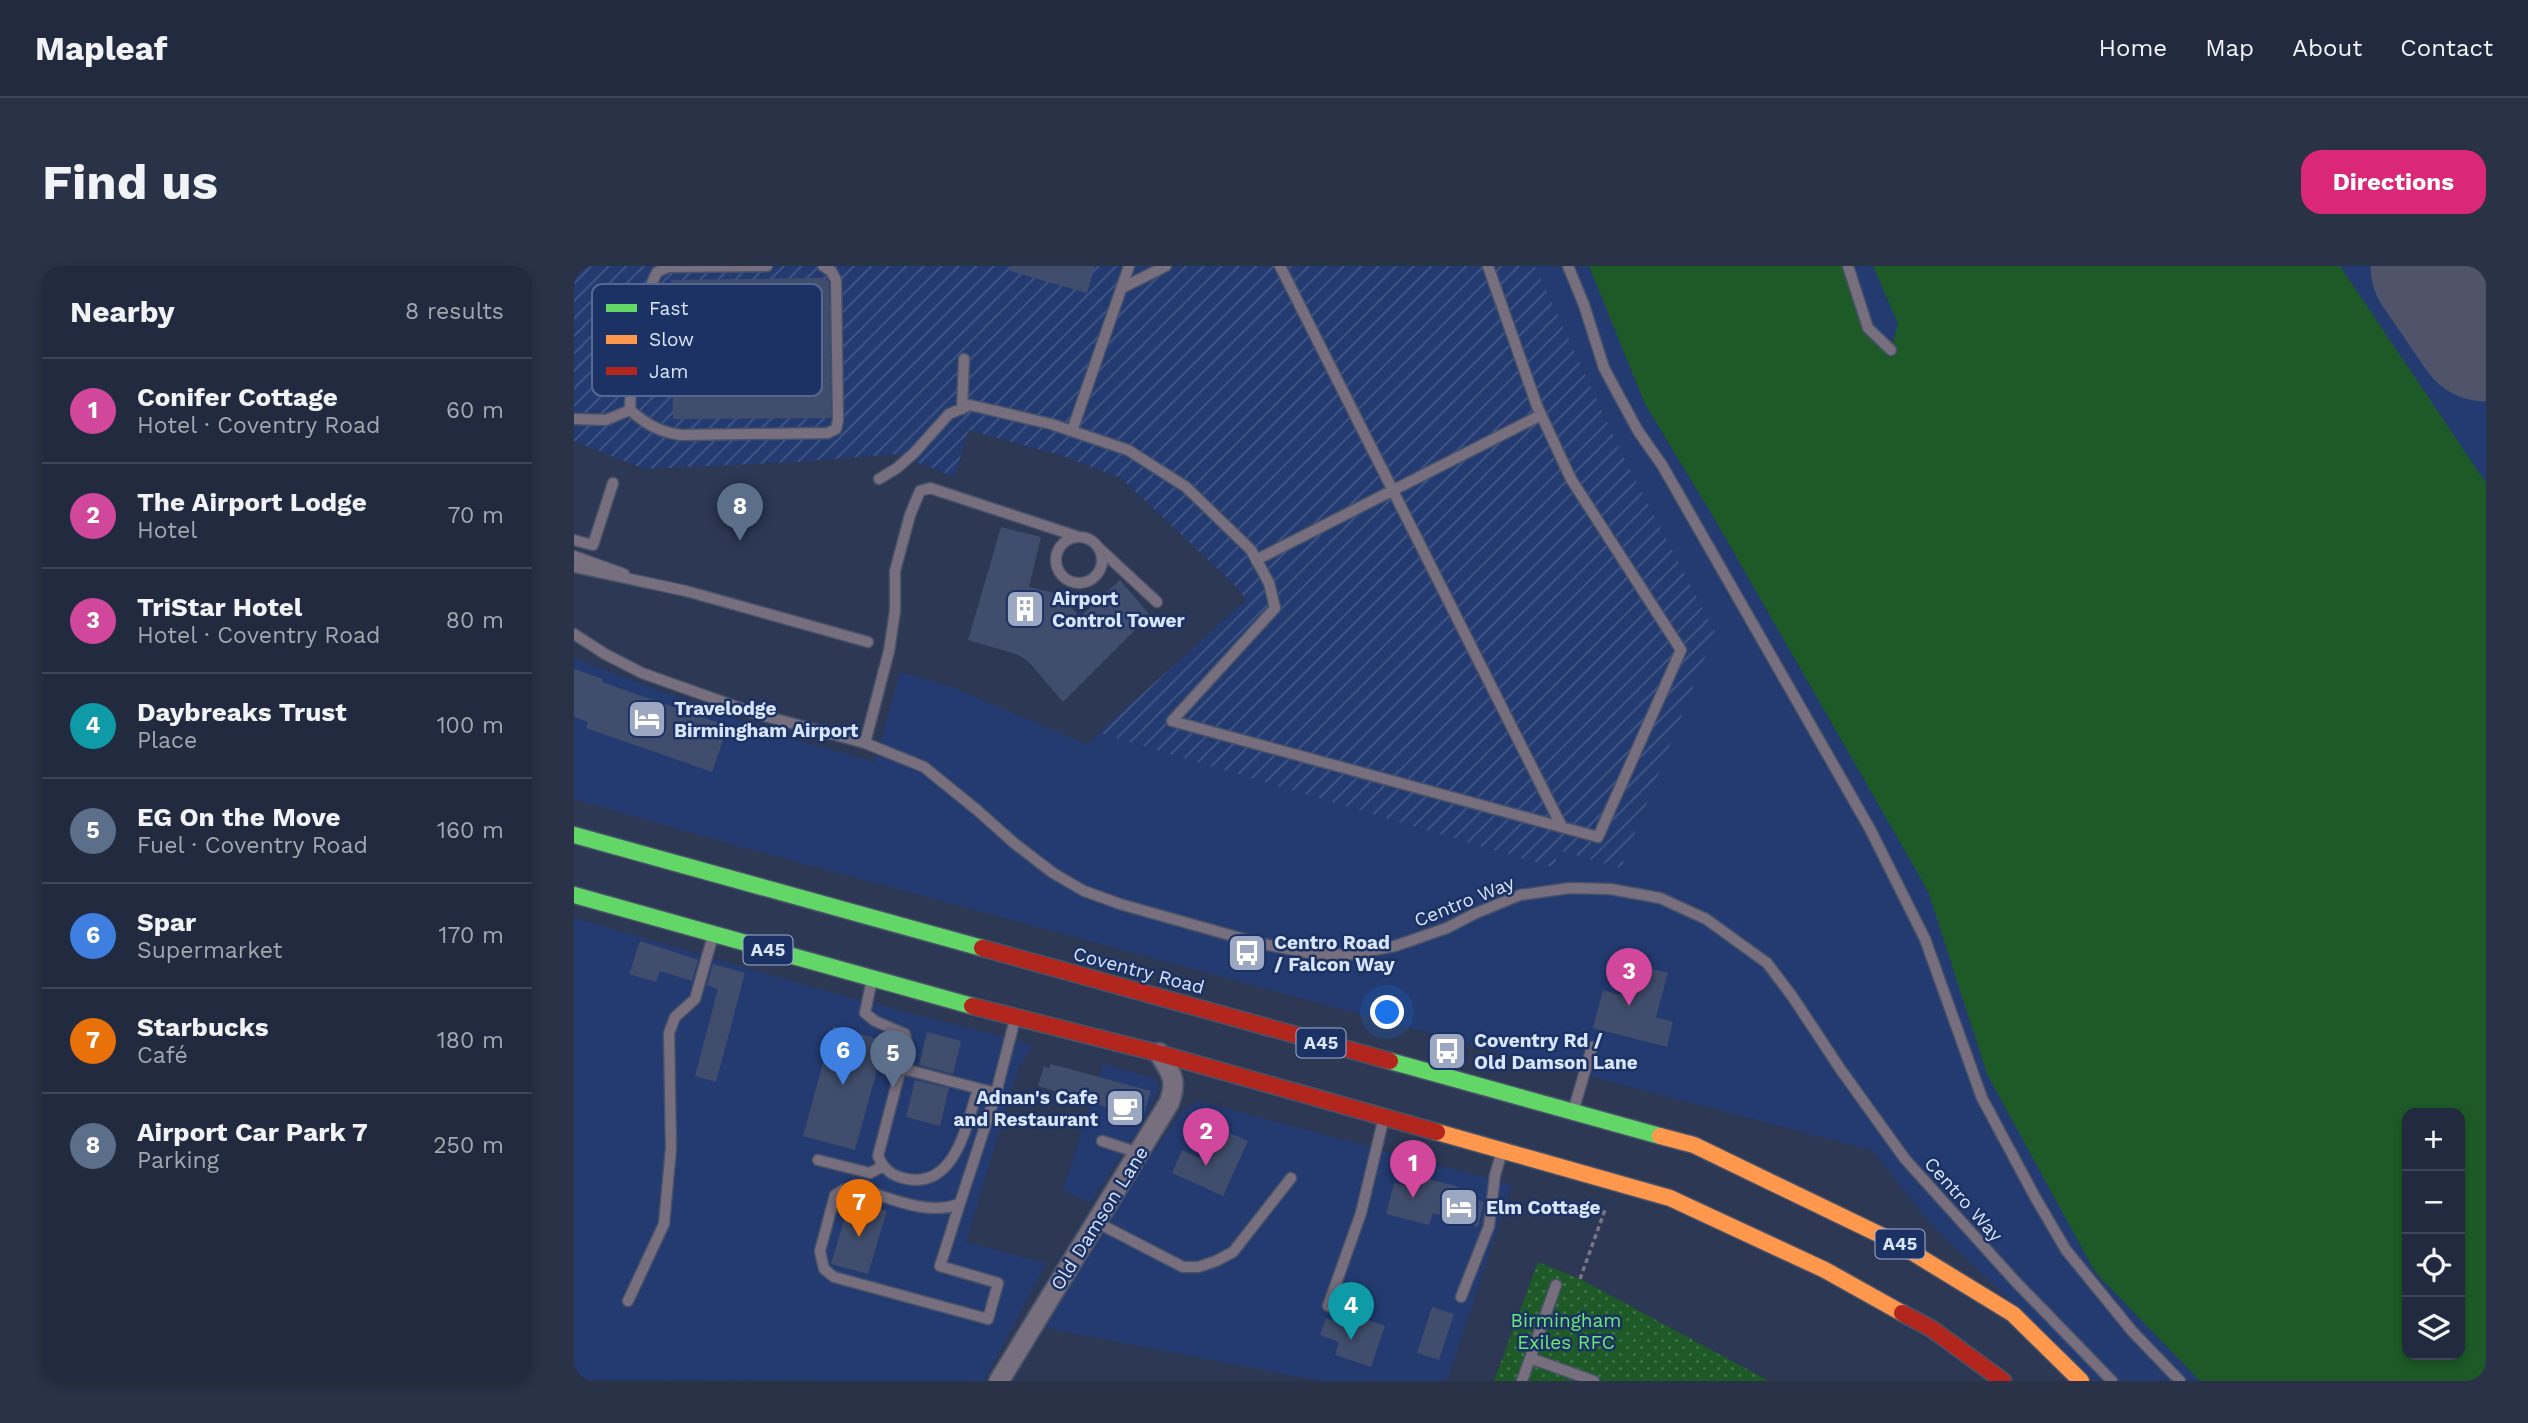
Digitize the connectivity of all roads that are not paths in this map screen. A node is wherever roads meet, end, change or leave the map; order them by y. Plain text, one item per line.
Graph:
1 (767, 266) edge
2 (823, 266) edge
3 (1129, 266) edge
4 (1167, 266) edge
5 (1280, 266) edge
6 (1488, 266) edge
7 (1567, 266) edge
8 (1848, 266) edge
9 (652, 284) edge
10 (1122, 288) junction
11 (1891, 350) dead end
12 (964, 359) dead end
13 (631, 396) edge
14 (962, 409) junction
15 (630, 410) junction
16 (1541, 415) junction
17 (574, 419) edge
18 (1072, 431) junction
19 (879, 479) dead end
20 (613, 483) dead end
21 (1392, 489) junction
22 (1079, 537) junction
23 (574, 540) edge
24 (1098, 548) junction
25 (574, 556) edge
26 (1256, 560) junction
27 (574, 567) edge
28 (637, 579) junction
29 (1157, 602) dead end
30 (574, 634) edge
31 (867, 642) dead end
32 (865, 743) junction
33 (1562, 827) junction
34 (574, 835) edge
35 (574, 895) edge
36 (713, 935) junction
37 (873, 979) junction
38 (1014, 1017) junction
39 (1592, 1047) dead end
40 (1158, 1053) junction
41 (900, 1068) junction
42 (978, 1089) junction
43 (996, 1093) junction
44 (1573, 1112) junction
45 (1384, 1117) junction
46 (1102, 1141) dead end
47 (1502, 1151) junction
48 (1139, 1153) junction
49 (818, 1160) dead end
50 (883, 1166) junction
51 (1291, 1178) dead end
52 (960, 1203) junction
53 (1096, 1222) junction
54 (1556, 1285) dead end
55 (1461, 1297) dead end
56 (628, 1301) dead end
57 (1328, 1306) dead end
58 (1530, 1358) junction
59 (999, 1381) edge
60 (1522, 1381) edge
61 (1594, 1381) edge
62 (2003, 1381) edge
63 (2081, 1381) edge
64 (2112, 1381) edge
65 (2180, 1381) edge

1 - 9 lane
2 - 15 lane
3 - 10 lane
4 - 10 lane
5 - 21 lane
6 - 16 lane
7 - 65 lane
8 - 11 lane
10 - 18 lane
12 - 14 lane
13 - 15 lane
14 - 18 lane
14 - 19 lane
15 - 17 lane
16 - 21 lane
16 - 33 lane
18 - 26 lane
20 - 23 lane
21 - 26 lane
21 - 33 lane
22 - 24 lane
22 - 24 lane
22 - 32 lane
24 - 29 lane
25 - 28 lane
26 - 33 lane
27 - 28 lane
28 - 31 lane
30 - 32 lane, Centro Way
32 - 64 lane, Centro Way
34 - 44 highway, Coventry Road / A45
35 - 36 highway, A45
36 - 37 highway, A45
36 - 56 lane
37 - 38 highway, A45
37 - 41 lane
38 - 40 highway, A45
38 - 43 lane
39 - 44 lane
40 - 45 highway, A45
40 - 48 street, Old Damson Lane
41 - 42 lane
41 - 50 lane
42 - 43 lane
42 - 50 lane
43 - 52 lane
44 - 63 highway, Coventry Road / A45
45 - 47 highway, A45
45 - 57 lane
46 - 48 lane
47 - 55 lane
47 - 62 highway, A45
48 - 53 street, Old Damson Lane
49 - 50 lane
51 - 53 lane
52 - 52 lane
53 - 59 street, Old Damson Lane
54 - 58 lane
58 - 60 lane
58 - 61 lane

